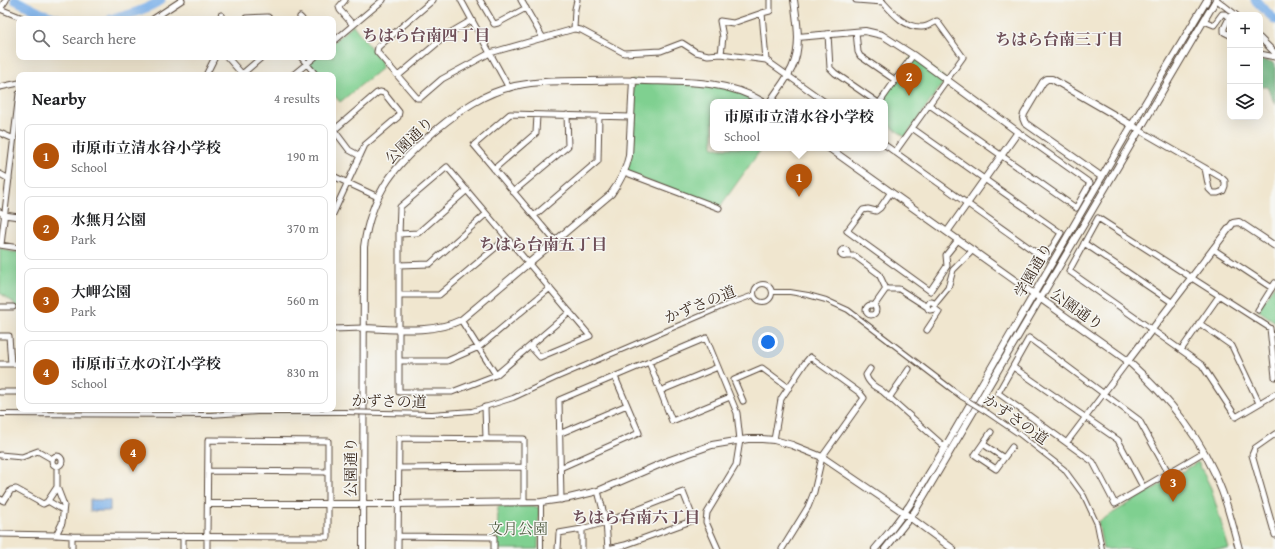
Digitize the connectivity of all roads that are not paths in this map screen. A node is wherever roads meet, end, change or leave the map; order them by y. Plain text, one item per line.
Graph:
1 (6, 0) edge
2 (182, 0) edge
3 (345, 0) edge
4 (382, 0) edge
5 (433, 0) edge
6 (461, 0) edge
7 (480, 0) edge
8 (521, 0) edge
9 (577, 0) edge
10 (770, 0) edge
11 (794, 0) edge
12 (856, 0) edge
13 (1207, 0) edge
14 (882, 1) edge
15 (1216, 1) edge
16 (0, 8) edge
17 (526, 8) junction
18 (1232, 12) edge
19 (762, 13) junction
20 (18, 16) edge
21 (158, 16) edge
22 (1227, 16) edge
23 (472, 20) junction
24 (1204, 21) junction
25 (1227, 22) edge
26 (353, 25) junction
27 (574, 29) junction
28 (856, 32) junction
29 (828, 34) junction
30 (1227, 34) edge
31 (798, 36) junction
32 (542, 38) junction
33 (336, 39) edge
34 (1263, 41) edge
35 (490, 53) junction
36 (1275, 53) edge
37 (721, 54) junction
38 (1263, 55) edge
39 (913, 56) junction
40 (1275, 57) edge
41 (214, 60) edge
42 (230, 60) edge
43 (257, 60) edge
44 (304, 60) edge
45 (310, 60) edge
46 (766, 60) junction
47 (307, 63) junction
48 (208, 72) edge
49 (240, 72) edge
50 (245, 72) edge
51 (296, 72) edge
52 (314, 72) edge
53 (398, 76) junction
54 (788, 76) junction
55 (946, 79) junction
56 (633, 80) junction
57 (895, 80) junction
58 (16, 84) edge
59 (0, 87) edge
60 (509, 88) junction
61 (757, 99) edge
62 (772, 99) edge
63 (821, 99) edge
64 (873, 99) edge
65 (882, 99) edge
66 (928, 104) junction
67 (536, 115) junction
68 (567, 115) junction
69 (599, 116) junction
70 (631, 117) junction
71 (16, 121) edge
72 (1132, 126) junction
73 (336, 128) edge
74 (912, 128) junction
75 (1139, 130) junction
76 (1018, 132) junction
77 (0, 133) edge
78 (336, 133) edge
79 (14, 139) junction
80 (888, 147) edge
81 (833, 151) edge
82 (895, 152) junction
83 (360, 156) junction
84 (1001, 156) junction
85 (1205, 168) junction
86 (494, 169) junction
87 (624, 172) junction
88 (0, 174) edge
89 (1102, 177) junction
90 (336, 178) edge
91 (9, 179) junction
92 (984, 179) junction
93 (347, 183) junction
94 (467, 190) junction
95 (513, 192) junction
96 (891, 192) junction
97 (378, 197) junction
98 (336, 203) edge
99 (968, 203) junction
100 (719, 208) dead end
101 (2, 214) edge
102 (486, 214) junction
103 (16, 216) edge
104 (534, 216) junction
105 (947, 232) junction
106 (399, 234) junction
107 (507, 238) junction
108 (958, 240) junction
109 (555, 241) junction
110 (1084, 243) junction
111 (0, 245) edge
112 (1275, 246) edge
113 (16, 248) edge
114 (1213, 249) junction
115 (973, 250) junction
116 (846, 256) dead end
117 (528, 263) junction
118 (399, 265) junction
119 (1191, 278) junction
120 (1274, 285) edge
121 (550, 288) junction
122 (886, 289) junction
123 (772, 292) junction
124 (1034, 294) junction
125 (399, 295) junction
126 (754, 295) junction
127 (1219, 296) junction
128 (1040, 299) junction
129 (1173, 303) junction
130 (874, 306) dead end
131 (935, 306) junction
132 (0, 307) edge
133 (13, 307) dead end
134 (1258, 310) dead end
135 (570, 312) junction
136 (461, 320) junction
137 (1199, 323) junction
138 (363, 328) junction
139 (336, 329) edge
140 (399, 329) junction
141 (927, 330) dead end
142 (1151, 330) junction
143 (0, 336) edge
144 (530, 346) junction
145 (479, 347) junction
146 (1181, 350) junction
147 (399, 361) junction
148 (1128, 361) junction
149 (649, 362) junction
150 (0, 364) edge
151 (12, 364) junction
152 (16, 364) edge
153 (718, 367) junction
154 (1013, 367) junction
155 (870, 369) dead end
156 (909, 369) dead end
157 (496, 375) junction
158 (615, 377) junction
159 (1275, 377) edge
160 (789, 388) junction
161 (660, 391) junction
162 (0, 392) edge
163 (16, 392) edge
164 (1104, 393) junction
165 (1275, 394) edge
166 (730, 397) junction
167 (889, 398) junction
168 (743, 401) dead end
169 (1259, 403) junction
170 (627, 406) junction
171 (485, 407) junction
172 (0, 414) edge
173 (1086, 418) junction
174 (991, 432) dead end
175 (559, 434) junction
176 (1275, 434) edge
177 (486, 439) junction
178 (740, 440) junction
179 (774, 440) junction
180 (1067, 442) junction
181 (983, 444) junction
182 (945, 447) junction
183 (1012, 447) dead end
184 (1204, 452) junction
185 (0, 455) edge
186 (822, 457) junction
187 (1004, 458) junction
188 (52, 459) junction
189 (57, 466) junction
190 (524, 467) junction
191 (399, 468) junction
192 (560, 468) junction
193 (208, 471) junction
194 (328, 472) junction
195 (1168, 472) junction
196 (57, 487) junction
197 (1143, 487) junction
198 (598, 490) junction
199 (0, 499) edge
200 (561, 500) junction
201 (48, 501) junction
202 (524, 502) junction
203 (541, 502) junction
204 (208, 504) junction
205 (328, 504) junction
206 (363, 504) junction
207 (398, 504) junction
208 (63, 510) junction
209 (904, 513) junction
210 (910, 518) junction
211 (606, 522) junction
212 (582, 529) junction
213 (0, 534) edge
214 (56, 534) junction
215 (1275, 535) edge
216 (72, 536) junction
217 (183, 536) junction
218 (207, 536) junction
219 (398, 536) junction
220 (72, 549) edge
221 (183, 549) edge
222 (207, 549) edge
223 (363, 549) edge
224 (398, 549) edge
225 (494, 549) edge
226 (541, 549) edge
227 (558, 549) edge
228 (582, 549) edge
229 (608, 549) edge
230 (718, 549) edge
231 (782, 549) edge
232 (875, 549) edge
233 (885, 549) edge
234 (953, 549) edge
235 (1102, 549) edge
236 (1239, 549) edge

1 - 16 street
2 - 21 street
3 - 26 street
4 - 26 street
5 - 53 street
6 - 23 street
7 - 17 street
8 - 17 street
9 - 27 street
10 - 19 street
11 - 31 street
12 - 14 street
13 - 72 street, 学園通り
14 - 55 street
15 - 18 street
15 - 24 street, 学園通り
16 - 20 street
17 - 32 street
19 - 37 street
19 - 46 street
22 - 24 street
23 - 35 street
23 - 53 street
24 - 75 street, 学園通り
25 - 30 street
26 - 33 street
27 - 32 street
27 - 37 street
28 - 29 street
28 - 39 street
28 - 57 street
29 - 31 street
29 - 64 street
31 - 54 street
32 - 35 street
34 - 36 street
35 - 53 street
35 - 60 street
37 - 46 street
38 - 40 street
39 - 55 street
39 - 57 street
41 - 48 street
42 - 49 street
43 - 50 street
44 - 47 street
45 - 47 street
46 - 54 street
47 - 51 street
47 - 52 street
54 - 62 street
54 - 63 street
55 - 66 street
55 - 76 street
56 - 60 street, 公園通り
56 - 61 street, 公園通り
56 - 70 street
57 - 65 street
58 - 59 street
60 - 97 street, 公園通り
66 - 74 street
66 - 84 street
67 - 68 street
67 - 86 street
67 - 86 street
68 - 69 street
68 - 95 street
69 - 70 street
69 - 104 street
70 - 87 street
71 - 79 street
72 - 75 street
72 - 89 street, 学園通り
72 - 89 street
73 - 83 street
74 - 82 street
74 - 92 street
75 - 85 street
75 - 128 street, 学園通り
76 - 84 street
76 - 84 street
77 - 79 street
78 - 83 street
79 - 91 street
80 - 82 street
81 - 96 street, 公園通り
82 - 99 street
83 - 93 street
84 - 92 street
85 - 85 street
86 - 95 street
87 - 100 street
87 - 109 street
88 - 91 street
89 - 124 street, 学園通り
90 - 93 street
91 - 101 street
92 - 99 street
92 - 99 street
93 - 97 street
93 - 98 street
94 - 102 street
94 - 106 street
94 - 106 street
95 - 104 street
96 - 105 street, 公園通り
96 - 108 street
97 - 138 street, 公園通り
99 - 105 street
101 - 103 street
101 - 111 street
102 - 107 street
102 - 118 street
104 - 109 street
105 - 108 street, 公園通り
106 - 118 street
107 - 117 street
107 - 125 street
108 - 115 street, 公園通り
109 - 117 street
110 - 119 street
110 - 129 street
110 - 142 street
111 - 113 street
112 - 114 street
114 - 119 street
114 - 120 street
115 - 124 street, 公園通り
115 - 131 street
116 - 122 street
117 - 121 street
117 - 136 street
118 - 125 street
119 - 127 street
119 - 129 street
120 - 134 street
121 - 135 street
121 - 145 street
122 - 130 street
122 - 131 street
123 - 126 street
123 - 126 street
123 - 235 street, かずさの道, bridge
124 - 128 street, 公園通り
124 - 182 street, 学園通り
125 - 140 street
126 - 171 street, かずさの道
127 - 137 street
127 - 159 street
128 - 148 street, 公園通り
128 - 210 street, 学園通り
129 - 142 street
131 - 141 street
132 - 133 street
135 - 144 street
135 - 144 street
136 - 140 street
136 - 145 street
137 - 146 street
137 - 169 street
138 - 139 street
138 - 140 street
138 - 206 street, 公園通り
140 - 147 street
142 - 146 street
142 - 148 street
143 - 151 street
144 - 157 street
145 - 147 street
145 - 157 street
146 - 169 street
147 - 157 street
148 - 164 street
148 - 184 street, 公園通り
149 - 153 street
149 - 158 street
149 - 161 street
150 - 151 street
151 - 152 street
153 - 161 street
153 - 166 street
154 - 164 street
154 - 173 street
154 - 180 street
155 - 167 street
156 - 167 street
158 - 170 street
158 - 175 street
160 - 168 street
160 - 179 street
160 - 186 street
161 - 166 street
162 - 163 street
164 - 173 street
164 - 195 street
165 - 169 street
166 - 178 street
167 - 182 street
170 - 175 street
170 - 192 street
171 - 172 street, かずさの道, bridge
171 - 177 street
173 - 180 street
173 - 197 street
174 - 181 street
175 - 192 street
176 - 215 street
177 - 190 street
177 - 191 street
178 - 179 street
178 - 198 street
178 - 230 street
179 - 186 street
180 - 197 street
181 - 187 street
181 - 187 street
182 - 209 street, 学園通り
183 - 187 street
184 - 195 street
184 - 236 street, 公園通り
185 - 188 street
186 - 209 street
186 - 231 street
188 - 189 street
188 - 189 street
189 - 196 street
190 - 191 street
190 - 202 street
191 - 207 street
192 - 200 street
193 - 194 street
193 - 194 street
193 - 204 street
194 - 205 street
195 - 197 street
196 - 201 street
196 - 208 street
198 - 200 street
198 - 211 street
199 - 201 street
200 - 203 street
201 - 208 street
202 - 203 street
202 - 207 street
203 - 226 street
204 - 205 street
204 - 218 street
205 - 206 street
205 - 218 street
206 - 207 street
206 - 223 street, 公園通り
207 - 219 street
208 - 214 street
209 - 210 street
209 - 232 street, 学園通り
210 - 233 street, 学園通り
210 - 234 street
211 - 212 street
211 - 229 street
211 - 229 street
212 - 227 street
212 - 228 street
213 - 214 street
214 - 216 street
216 - 217 street
216 - 220 street
217 - 218 street
217 - 221 street
218 - 222 street
219 - 224 street
219 - 225 street

